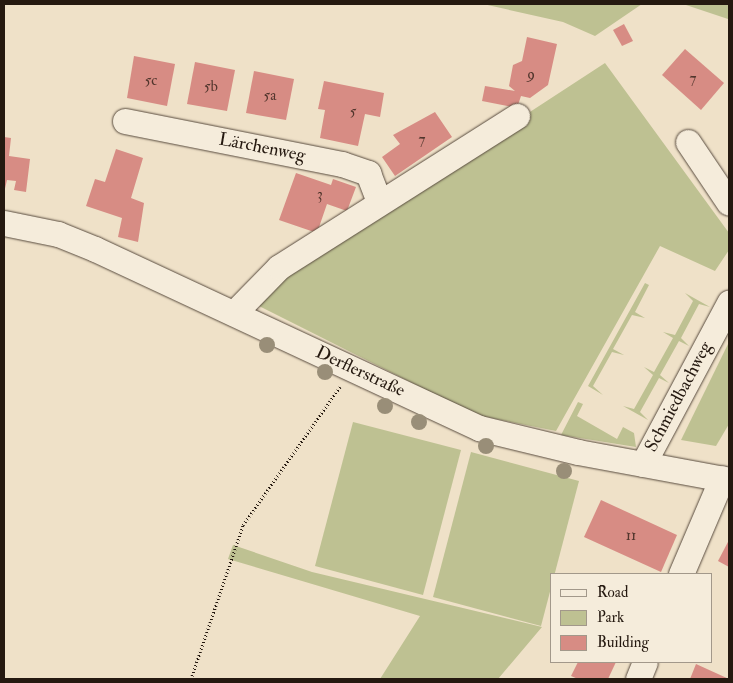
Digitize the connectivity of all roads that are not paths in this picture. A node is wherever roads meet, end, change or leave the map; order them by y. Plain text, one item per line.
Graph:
1 (517, 116) dead end
2 (124, 121) dead end
3 (688, 142) dead end
4 (379, 202) junction
5 (729, 203) edge
6 (4, 222) edge
7 (728, 308) edge
8 (234, 314) junction
9 (643, 464) junction
10 (726, 479) edge
11 (682, 573) edge
12 (645, 663) edge
13 (638, 679) edge

1 - 4 street
2 - 4 street, Lärchenweg
3 - 5 street
4 - 8 street
6 - 8 street, Derflerstraße
7 - 9 street, Schmiedbachweg
8 - 9 street, Derflerstraße
9 - 10 street, Derflerstraße
10 - 11 street
12 - 13 street

